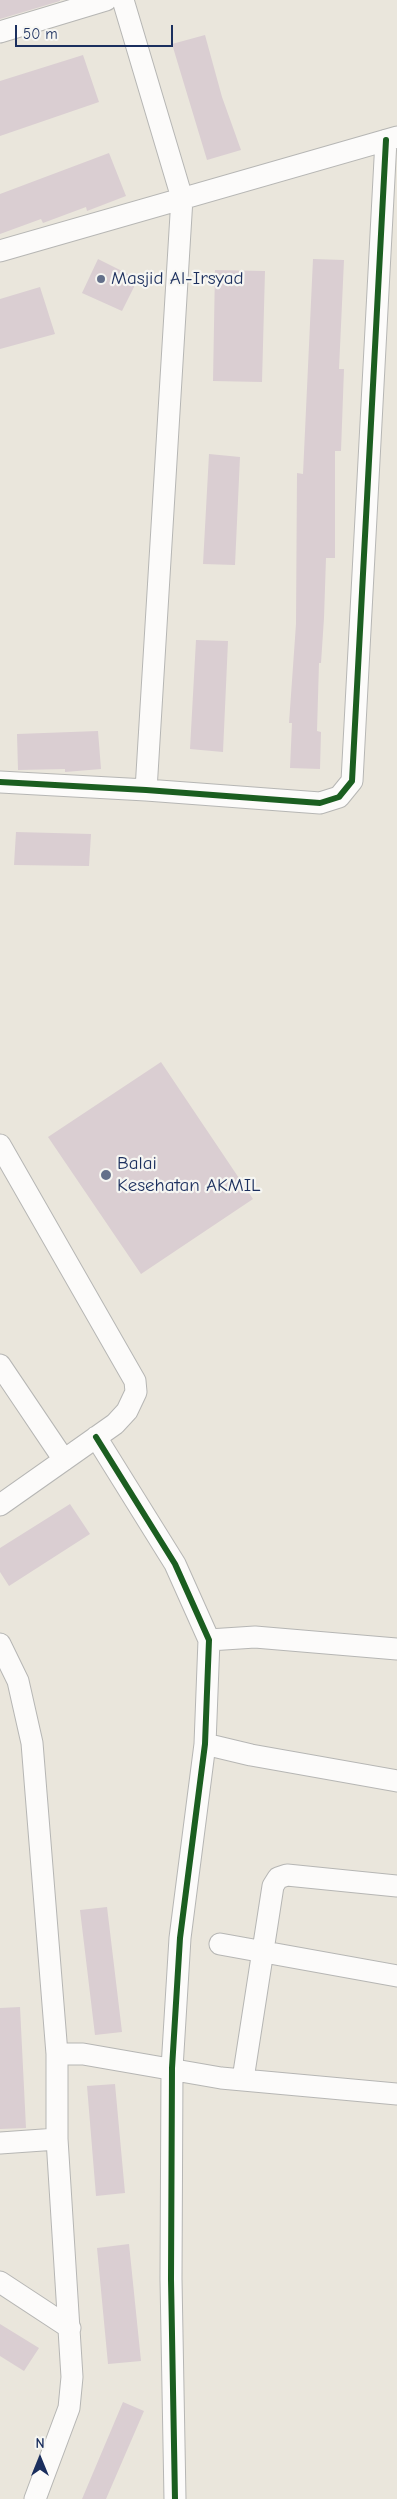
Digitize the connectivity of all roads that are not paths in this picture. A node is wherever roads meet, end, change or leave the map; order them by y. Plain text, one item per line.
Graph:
1 (106, 0) edge
2 (123, 0) edge
3 (0, 32) edge
4 (392, 139) edge
5 (182, 198) junction
6 (0, 250) edge
7 (0, 782) edge
8 (146, 790) junction
9 (0, 1145) edge
10 (0, 1365) edge
11 (96, 1437) junction
12 (64, 1460) junction
13 (0, 1504) edge
14 (217, 1639) junction
15 (2, 1647) edge
16 (397, 1649) edge
17 (205, 1744) junction
18 (397, 1781) edge
19 (397, 1886) edge
20 (220, 1944) dead end
21 (263, 1952) junction
22 (397, 1976) edge
23 (57, 2054) junction
24 (179, 2070) junction
25 (242, 2079) junction
26 (397, 2094) edge
27 (57, 2139) junction
28 (0, 2144) edge
29 (0, 2282) edge
30 (70, 2328) junction
31 (35, 2499) edge
32 (174, 2499) edge

1 - 3 street
2 - 5 street
4 - 5 street
4 - 8 street
5 - 6 street
5 - 8 street
7 - 8 street
9 - 11 street
10 - 12 street
11 - 12 street
11 - 14 street
12 - 13 street
14 - 16 street
14 - 17 street
15 - 23 street
17 - 18 street
17 - 24 street
19 - 21 street
20 - 21 street
21 - 22 street
21 - 25 street
23 - 24 street
23 - 27 street
24 - 25 street
24 - 32 street
25 - 26 street
27 - 28 street
27 - 30 street
29 - 30 street
30 - 31 street

